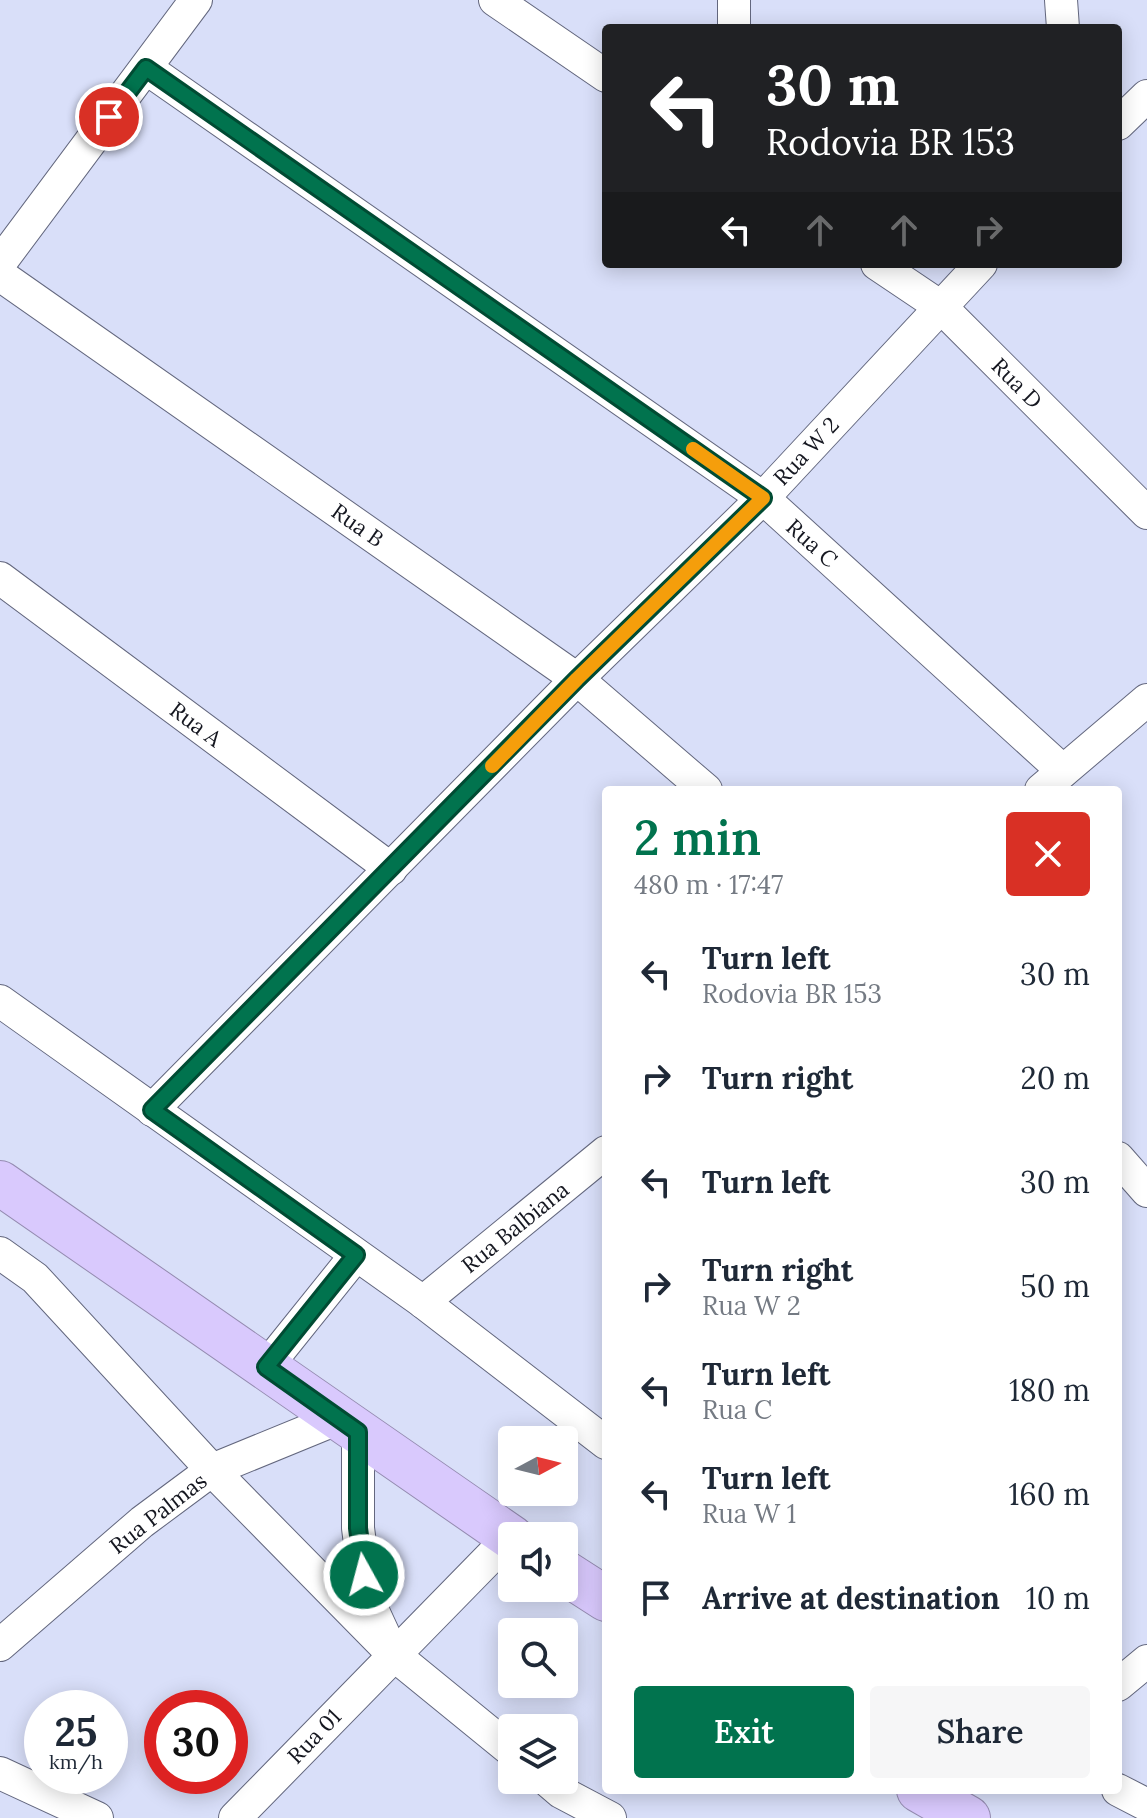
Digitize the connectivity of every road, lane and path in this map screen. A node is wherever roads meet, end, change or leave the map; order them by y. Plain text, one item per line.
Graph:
1 (196, 0) edge
2 (495, 0) edge
3 (734, 0) edge
4 (1061, 0) edge
5 (734, 24) edge
6 (1063, 24) edge
7 (146, 68) junction
8 (602, 73) edge
9 (1147, 96) edge
10 (1122, 120) edge
11 (0, 263) edge
12 (883, 268) edge
13 (977, 268) edge
14 (0, 275) edge
15 (941, 307) junction
16 (763, 498) junction
17 (1147, 513) edge
18 (0, 578) edge
19 (577, 679) junction
20 (1147, 700) edge
21 (1052, 780) edge
22 (701, 786) edge
23 (391, 869) junction
24 (0, 1001) edge
25 (152, 1110) junction
26 (602, 1155) edge
27 (0, 1183) edge
28 (0, 1253) edge
29 (356, 1255) junction
30 (423, 1302) junction
31 (266, 1367) junction
32 (348, 1425) junction
33 (602, 1440) edge
34 (212, 1470) junction
35 (498, 1528) edge
36 (498, 1550) edge
37 (578, 1581) edge
38 (602, 1596) edge
39 (0, 1645) edge
40 (393, 1654) junction
41 (1147, 1661) edge
42 (1122, 1682) edge
43 (498, 1740) edge
44 (0, 1773) edge
45 (1122, 1792) edge
46 (565, 1794) edge
47 (926, 1794) edge
48 (1147, 1805) edge
49 (97, 1818) edge
50 (235, 1818) edge
51 (610, 1818) edge
52 (968, 1818) edge

1 - 7 street
2 - 8 street
3 - 5 street
4 - 6 street
7 - 11 street
7 - 16 street, Rua C
9 - 10 street
12 - 15 street, Rua D
13 - 15 street, Rua W 2
14 - 19 street, Rua B
15 - 16 street, Rua W 2
15 - 17 street, Rua D
16 - 19 street, Rua W 2
16 - 21 street, Rua C
18 - 23 street, Rua A
19 - 22 street, Rua B
19 - 23 street, Rua W 2
20 - 21 street
23 - 25 street, Rua W 2
24 - 25 street
25 - 29 street
26 - 30 street, Rua Balbiana
27 - 31 highway
28 - 34 street
29 - 30 street
29 - 31 street
30 - 33 street
31 - 32 highway
32 - 34 street, Rua Palmas
32 - 35 highway
32 - 40 street
34 - 39 street, Rua Palmas
34 - 40 street
36 - 40 street, Rua 01
37 - 38 highway
40 - 43 street
40 - 50 street, Rua 01
41 - 42 street
44 - 49 street
45 - 48 street
46 - 51 street
47 - 52 highway

